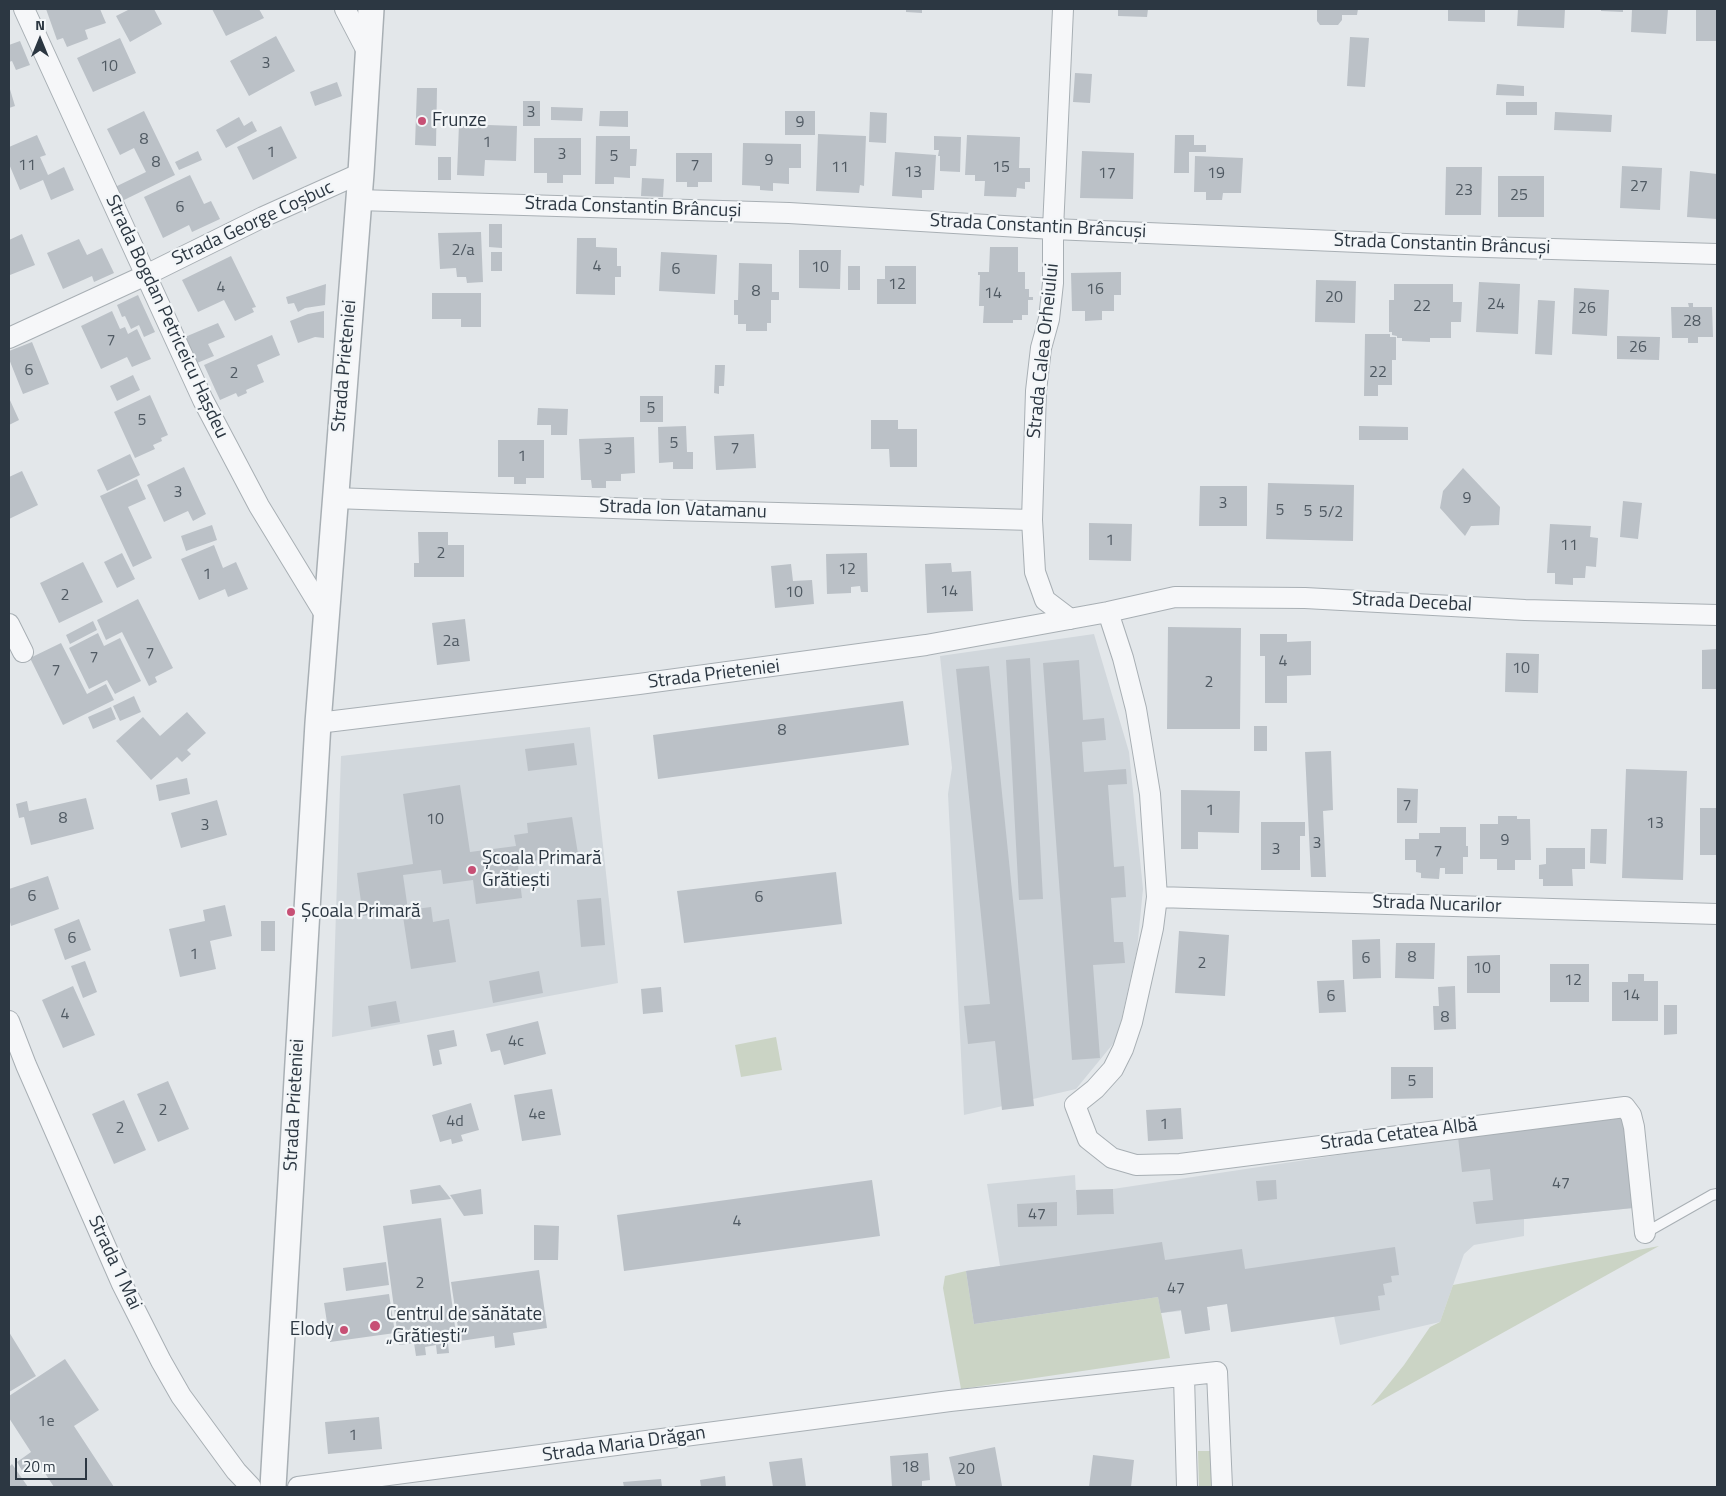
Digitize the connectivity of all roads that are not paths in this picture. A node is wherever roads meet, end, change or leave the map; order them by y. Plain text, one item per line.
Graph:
1 (24, 9) edge
2 (345, 9) edge
3 (371, 9) edge
4 (1063, 9) edge
5 (369, 55) junction
6 (361, 173) junction
7 (358, 200) junction
8 (1053, 229) junction
9 (1717, 254) edge
10 (146, 275) junction
11 (9, 338) edge
12 (334, 498) junction
13 (1032, 520) junction
14 (1108, 612) junction
15 (1717, 615) edge
16 (326, 616) junction
17 (1070, 618) junction
18 (9, 624) edge
19 (23, 652) dead end
20 (318, 723) junction
21 (1157, 897) junction
22 (1717, 914) edge
23 (9, 1021) edge
24 (1717, 1194) edge
25 (1645, 1233) joint
26 (1184, 1376) junction
27 (251, 1487) edge
28 (273, 1487) edge
29 (298, 1487) edge
30 (1187, 1487) edge
31 (1222, 1487) edge

1 - 10 street, Strada Bogdan Petriceicu Hașdeu
2 - 5 street
3 - 5 street, Strada Prieteniei
4 - 8 street, Strada Calea Orheiului
5 - 6 street, Strada Prieteniei
6 - 7 street, Strada Prieteniei
6 - 10 street, Strada George Coșbuc
7 - 8 street, Strada Constantin Brâncuși
7 - 12 street, Strada Prieteniei
8 - 9 street, Strada Constantin Brâncuși
8 - 13 street, Strada Calea Orheiului
10 - 11 street, Strada George Coșbuc
10 - 16 street, Strada Bogdan Petriceicu Hașdeu
12 - 13 street, Strada Ion Vatamanu
12 - 16 street, Strada Prieteniei
13 - 17 street, Strada Calea Orheiului
14 - 15 street, Strada Decebal
14 - 17 street, Strada Prieteniei
14 - 21 street
16 - 20 street, Strada Prieteniei
17 - 20 street, Strada Prieteniei
18 - 19 street
20 - 28 street, Strada Prieteniei
21 - 22 street, Strada Nucarilor
21 - 25 street, Strada Cetatea Albă
23 - 27 street, Strada 1 Mai
24 - 25 lane
26 - 29 street, Strada Maria Drăgan
26 - 30 street
26 - 31 street, Strada Maria Drăgan

